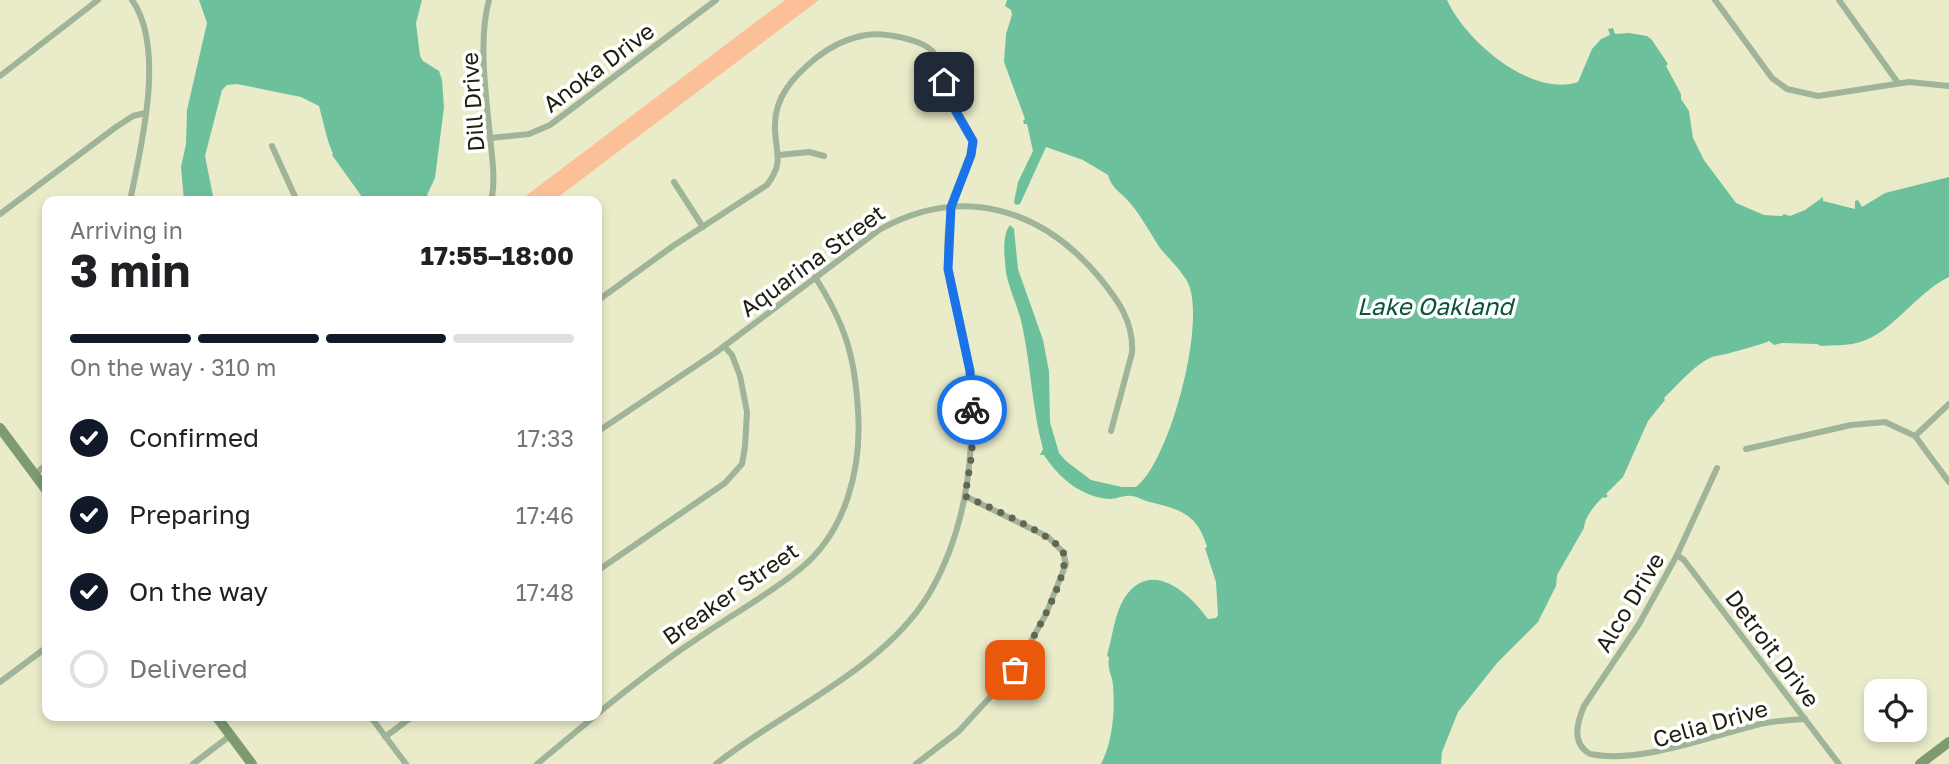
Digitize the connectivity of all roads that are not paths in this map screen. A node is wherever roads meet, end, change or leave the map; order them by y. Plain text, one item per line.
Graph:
1 (98, 0) edge
2 (132, 0) edge
3 (489, 0) edge
4 (716, 0) edge
5 (1715, 0) edge
6 (1839, 0) edge
7 (0, 76) edge
8 (1898, 83) junction
9 (1949, 86) edge
10 (145, 113) junction
11 (490, 138) junction
12 (272, 146) dead end
13 (779, 155) junction
14 (824, 156) dead end
15 (674, 183) dead end
16 (131, 196) edge
17 (296, 196) edge
18 (491, 196) edge
19 (951, 207) junction
20 (0, 214) edge
21 (703, 227) junction
22 (815, 277) junction
23 (602, 298) edge
24 (724, 346) junction
25 (1949, 404) edge
26 (0, 428) edge
27 (602, 429) edge
28 (1111, 431) dead end
29 (1915, 436) junction
30 (1746, 449) dead end
31 (42, 468) edge
32 (1717, 468) dead end
33 (34, 474) junction
34 (1949, 482) edge
35 (42, 484) edge
36 (965, 496) junction
37 (1677, 555) junction
38 (602, 568) edge
39 (42, 651) edge
40 (0, 682) edge
41 (602, 710) edge
42 (1805, 719) junction
43 (222, 721) edge
44 (374, 721) edge
45 (406, 721) edge
46 (589, 721) edge
47 (231, 735) junction
48 (385, 737) junction
49 (1949, 742) edge
50 (1585, 750) joint
51 (193, 764) edge
52 (252, 764) edge
53 (406, 764) edge
54 (537, 764) edge
55 (716, 764) edge
56 (916, 764) edge
57 (1839, 764) edge
58 (1920, 764) edge

1 - 7 street
2 - 10 street
3 - 11 street, Dill Drive
4 - 11 street, Anoka Drive
5 - 8 street
6 - 8 street
8 - 9 street
10 - 16 street
10 - 20 street
11 - 18 street, Dill Drive
12 - 17 street
13 - 14 street
13 - 19 street
13 - 21 street
15 - 21 street
19 - 22 street, Aquarina Street
19 - 28 street, Aquarina Street
19 - 36 street
21 - 23 street
22 - 24 street, Aquarina Street
22 - 41 street, Breaker Street
24 - 27 street, Aquarina Street
24 - 38 street
25 - 29 street
26 - 33 main road
29 - 30 street
29 - 34 street
31 - 33 street
32 - 37 street, Alco Drive
33 - 35 main road
36 - 55 street
36 - 56 street
37 - 42 street, Detroit Drive
37 - 50 street, Alco Drive
39 - 40 street
42 - 50 street, Celia Drive
42 - 57 street, Detroit Drive
43 - 47 main road
44 - 48 street
45 - 48 street
46 - 54 street, Breaker Street
47 - 51 street
47 - 52 main road
48 - 53 street
49 - 58 main road

